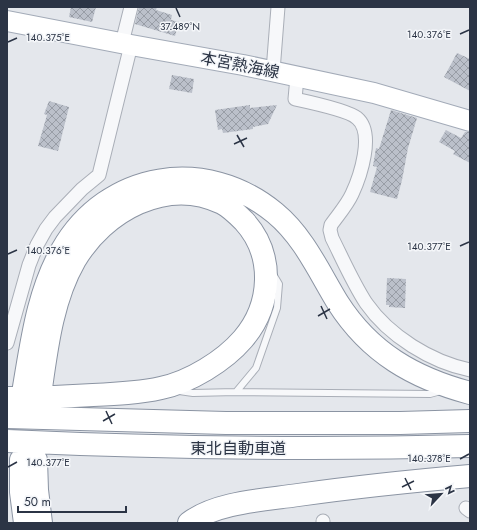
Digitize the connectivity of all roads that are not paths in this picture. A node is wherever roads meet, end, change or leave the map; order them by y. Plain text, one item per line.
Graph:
1 (131, 7) edge
2 (278, 7) edge
3 (7, 21) edge
4 (127, 44) junction
5 (273, 72) junction
6 (297, 76) junction
7 (470, 121) edge
8 (265, 260) junction
9 (7, 343) edge
10 (470, 370) edge
11 (162, 388) junction
12 (24, 391) edge
13 (460, 391) edge
14 (236, 392) junction
15 (7, 417) edge
16 (470, 421) edge
17 (7, 441) edge
18 (470, 446) edge
19 (470, 476) edge
20 (25, 523) edge
21 (41, 523) edge
22 (190, 523) edge

1 - 4 street
2 - 5 street
3 - 4 main road, 本宮熱海線
4 - 5 main road, 本宮熱海線
4 - 9 street
5 - 6 main road, 本宮熱海線
6 - 7 main road, 本宮熱海線
6 - 10 street
8 - 11 highway
8 - 12 highway
8 - 14 lane
11 - 12 highway
11 - 14 lane
12 - 13 highway
13 - 14 lane
15 - 16 highway, 東北自動車道
17 - 18 highway, 東北自動車道
19 - 22 highway
20 - 21 highway

